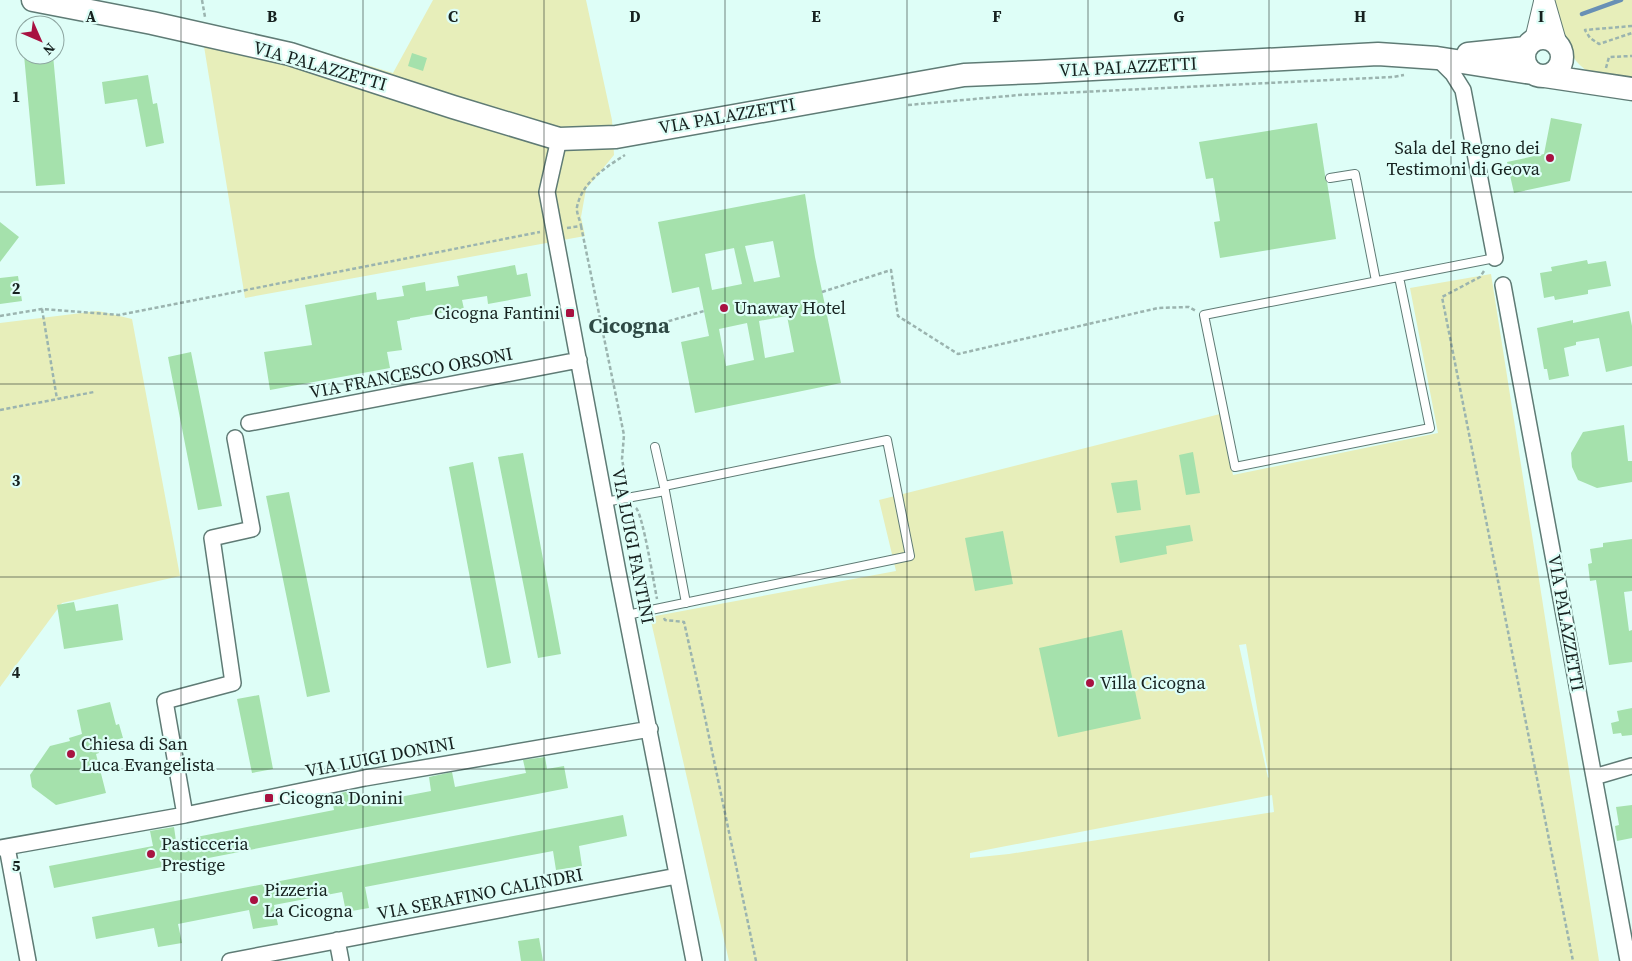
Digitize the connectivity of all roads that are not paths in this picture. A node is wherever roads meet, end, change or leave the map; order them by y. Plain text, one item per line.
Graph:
1 (33, 0) edge
2 (1544, 0) edge
3 (1531, 44) junction
4 (1559, 51) junction
5 (1437, 58) junction
6 (1480, 64) junction
7 (1539, 74) junction
8 (1600, 79) junction
9 (1632, 89) edge
10 (1463, 90) junction
11 (559, 139) junction
12 (1330, 178) dead end
13 (1495, 258) joint
14 (1399, 277) junction
15 (1376, 281) junction
16 (1503, 285) dead end
17 (579, 360) junction
18 (250, 423) dead end
19 (235, 438) dead end
20 (655, 447) dead end
21 (664, 488) junction
22 (605, 502) junction
23 (686, 603) junction
24 (627, 615) junction
25 (650, 729) junction
26 (1632, 766) edge
27 (1594, 777) junction
28 (185, 815) junction
29 (4, 847) edge
30 (677, 876) junction
31 (337, 940) junction
32 (28, 961) edge
33 (230, 961) edge
34 (341, 961) edge
35 (694, 961) edge
36 (1628, 961) edge

1 - 11 main road, VIA PALAZZETTI
2 - 3 street
2 - 4 street
3 - 4 main road
3 - 5 main road, VIA PALAZZETTI
3 - 7 main road
4 - 7 main road
4 - 8 main road
5 - 6 main road, VIA PALAZZETTI
5 - 10 street
5 - 11 main road, VIA PALAZZETTI
6 - 7 main road, VIA PALAZZETTI
6 - 10 street
7 - 8 main road, VIA PALAZZETTI
8 - 9 main road, VIA PALAZZETTI
10 - 13 street
11 - 17 street, VIA LUIGI FANTINI
12 - 15 lane
13 - 14 lane
14 - 15 lane
14 - 15 lane
16 - 27 street, VIA PALAZZETTI
17 - 18 street, VIA FRANCESCO ORSONI
17 - 22 street, VIA LUIGI FANTINI
19 - 28 street
20 - 21 lane
21 - 22 lane
21 - 23 lane
21 - 23 lane
22 - 24 street, VIA LUIGI FANTINI
23 - 24 lane
24 - 25 street, VIA LUIGI FANTINI
25 - 28 street, VIA LUIGI DONINI
25 - 30 street, VIA LUIGI FANTINI
26 - 27 street
27 - 36 street, VIA PALAZZETTI
28 - 29 street, VIA LUIGI DONINI
29 - 32 street
30 - 31 street, VIA SERAFINO CALINDRI
30 - 35 street, VIA LUIGI FANTINI
31 - 33 street, VIA SERAFINO CALINDRI
31 - 34 street

